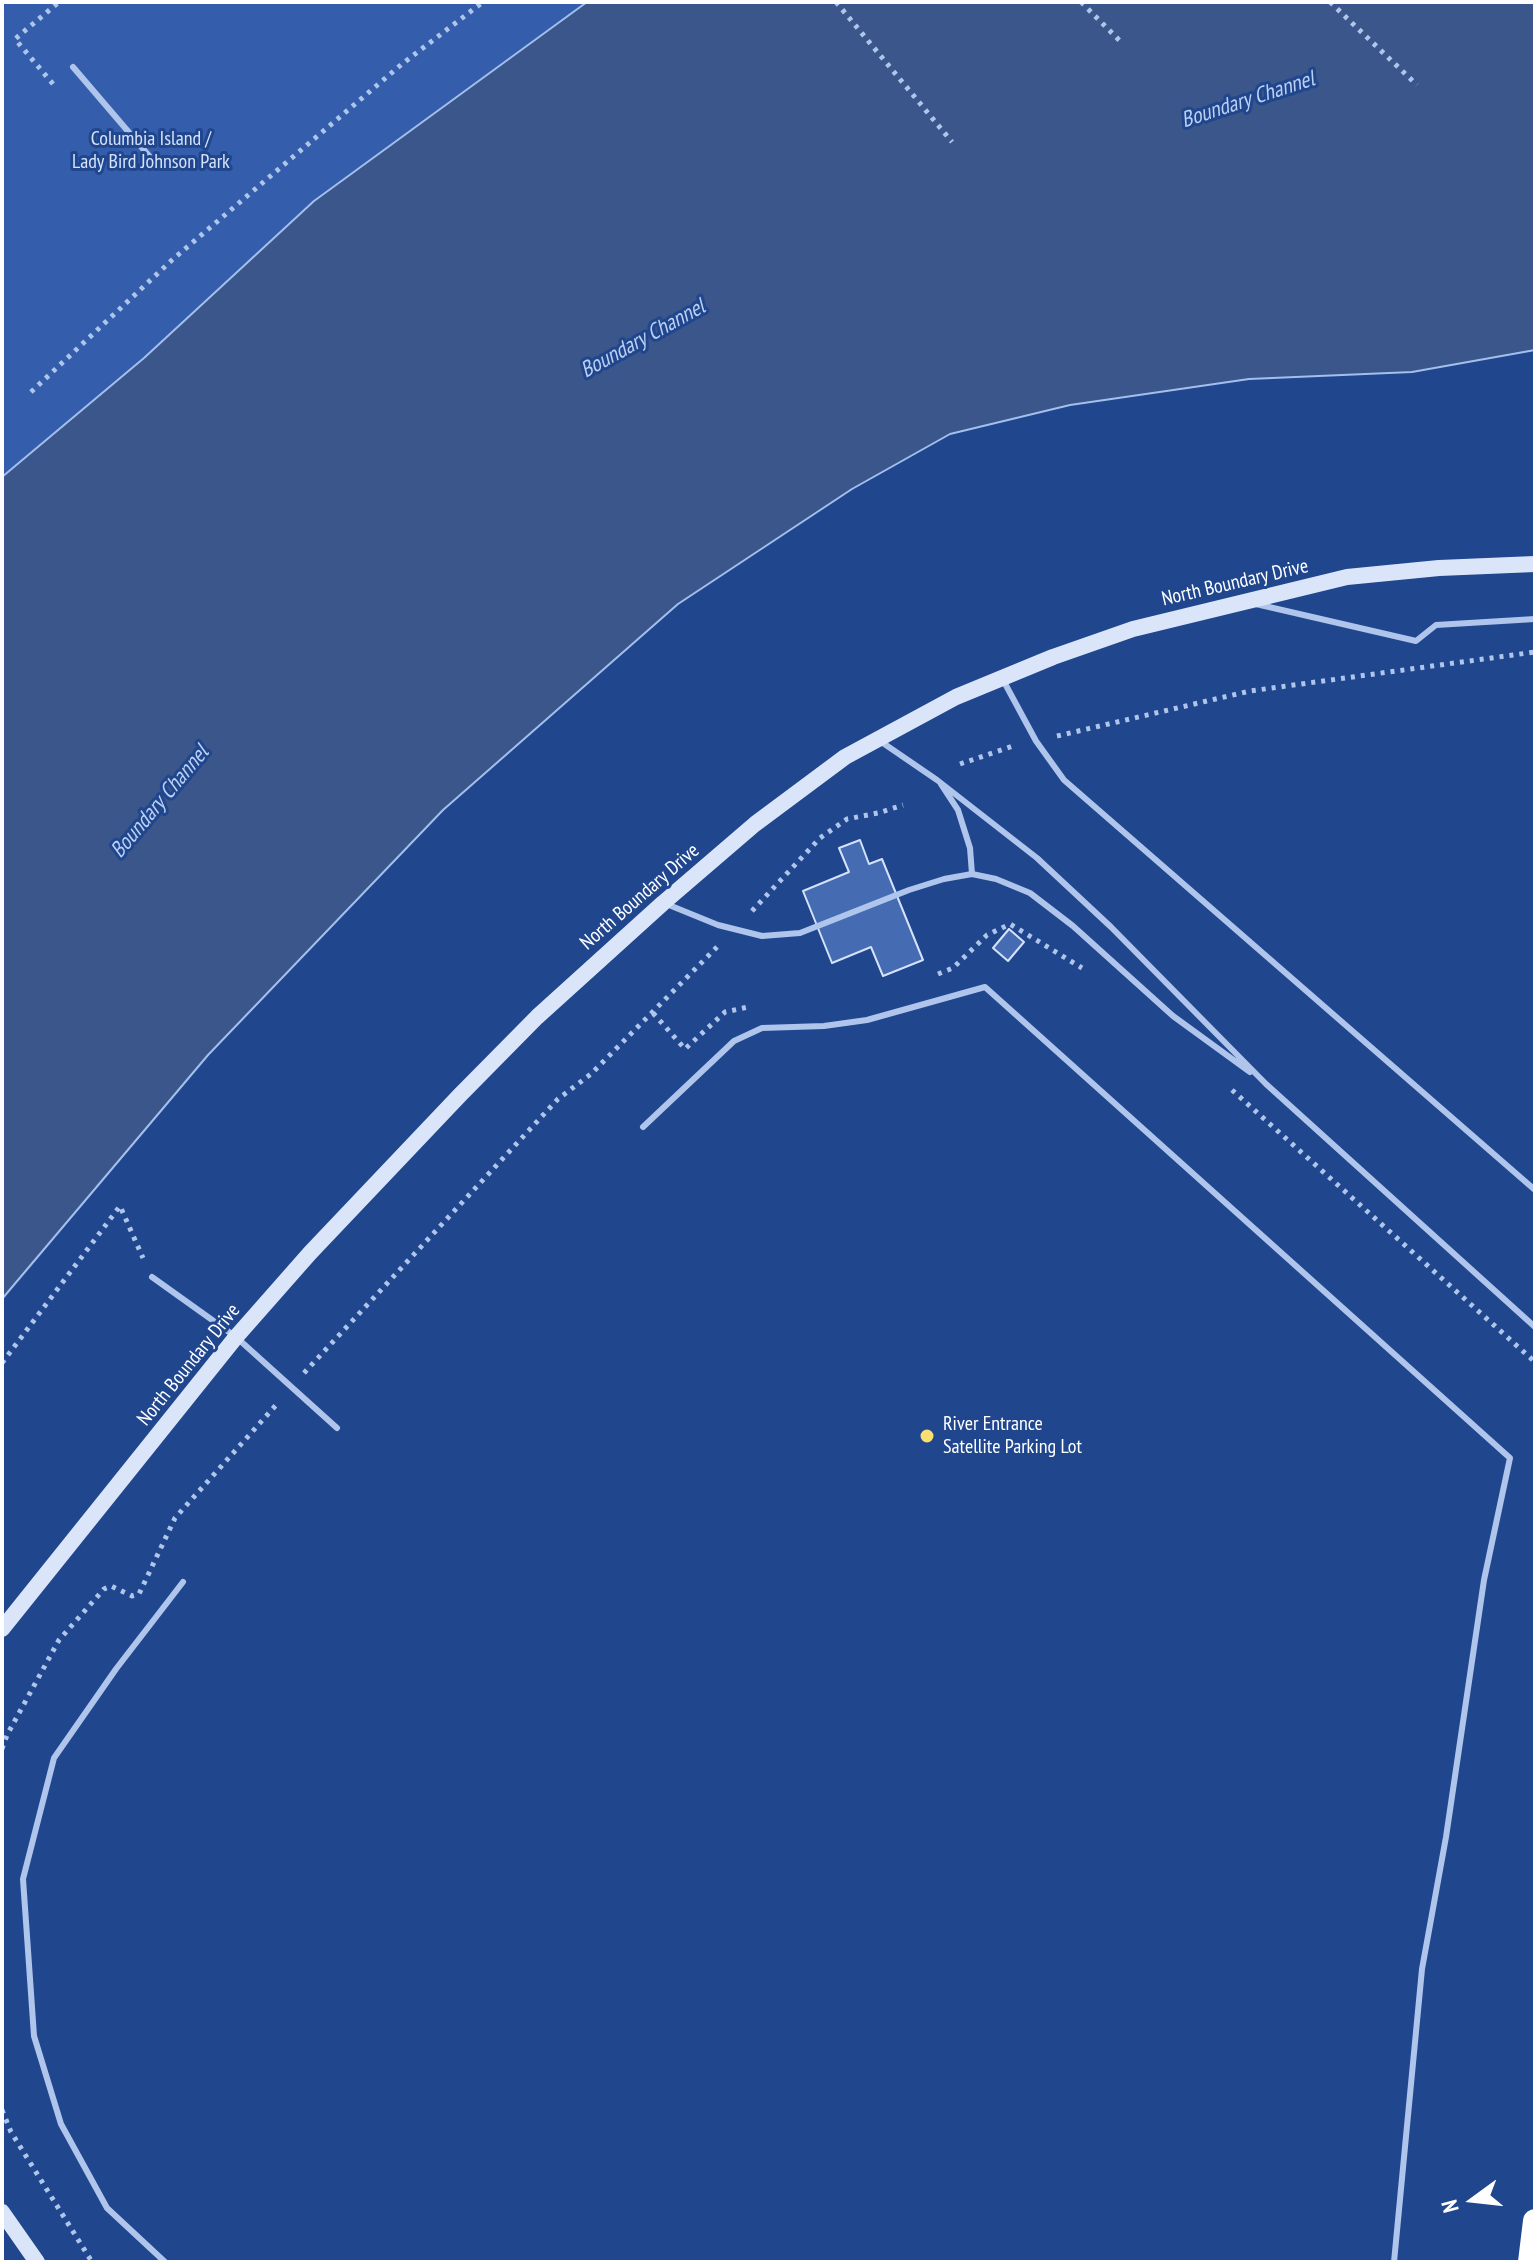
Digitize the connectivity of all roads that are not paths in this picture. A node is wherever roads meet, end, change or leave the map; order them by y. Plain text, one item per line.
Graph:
1 (73, 67) dead end
2 (156, 164) dead end
3 (1535, 564) edge
4 (1242, 601) junction
5 (1535, 619) edge
6 (1001, 677) junction
7 (877, 739) junction
8 (937, 780) junction
9 (972, 874) junction
10 (663, 903) junction
11 (1266, 1084) junction
12 (643, 1127) dead end
13 (1535, 1190) edge
14 (152, 1277) road end
15 (1535, 1327) edge
16 (236, 1337) junction
17 (337, 1428) dead end
18 (183, 1582) dead end
19 (2, 1629) edge
20 (2, 2212) edge
21 (1535, 2221) edge
22 (37, 2262) edge
23 (165, 2262) edge
24 (1394, 2262) edge
25 (1530, 2262) edge

1 - 2 lane
3 - 4 street, North Boundary Drive
4 - 5 lane
4 - 6 street, North Boundary Drive
6 - 7 street, North Boundary Drive
6 - 13 lane
7 - 8 lane
7 - 10 street, North Boundary Drive
8 - 9 lane
8 - 11 lane
9 - 10 lane
9 - 11 lane
10 - 16 street, North Boundary Drive
11 - 15 lane
12 - 24 lane
14 - 16 lane
16 - 17 lane
16 - 19 street, North Boundary Drive
18 - 23 lane
20 - 22 street
21 - 25 highway

